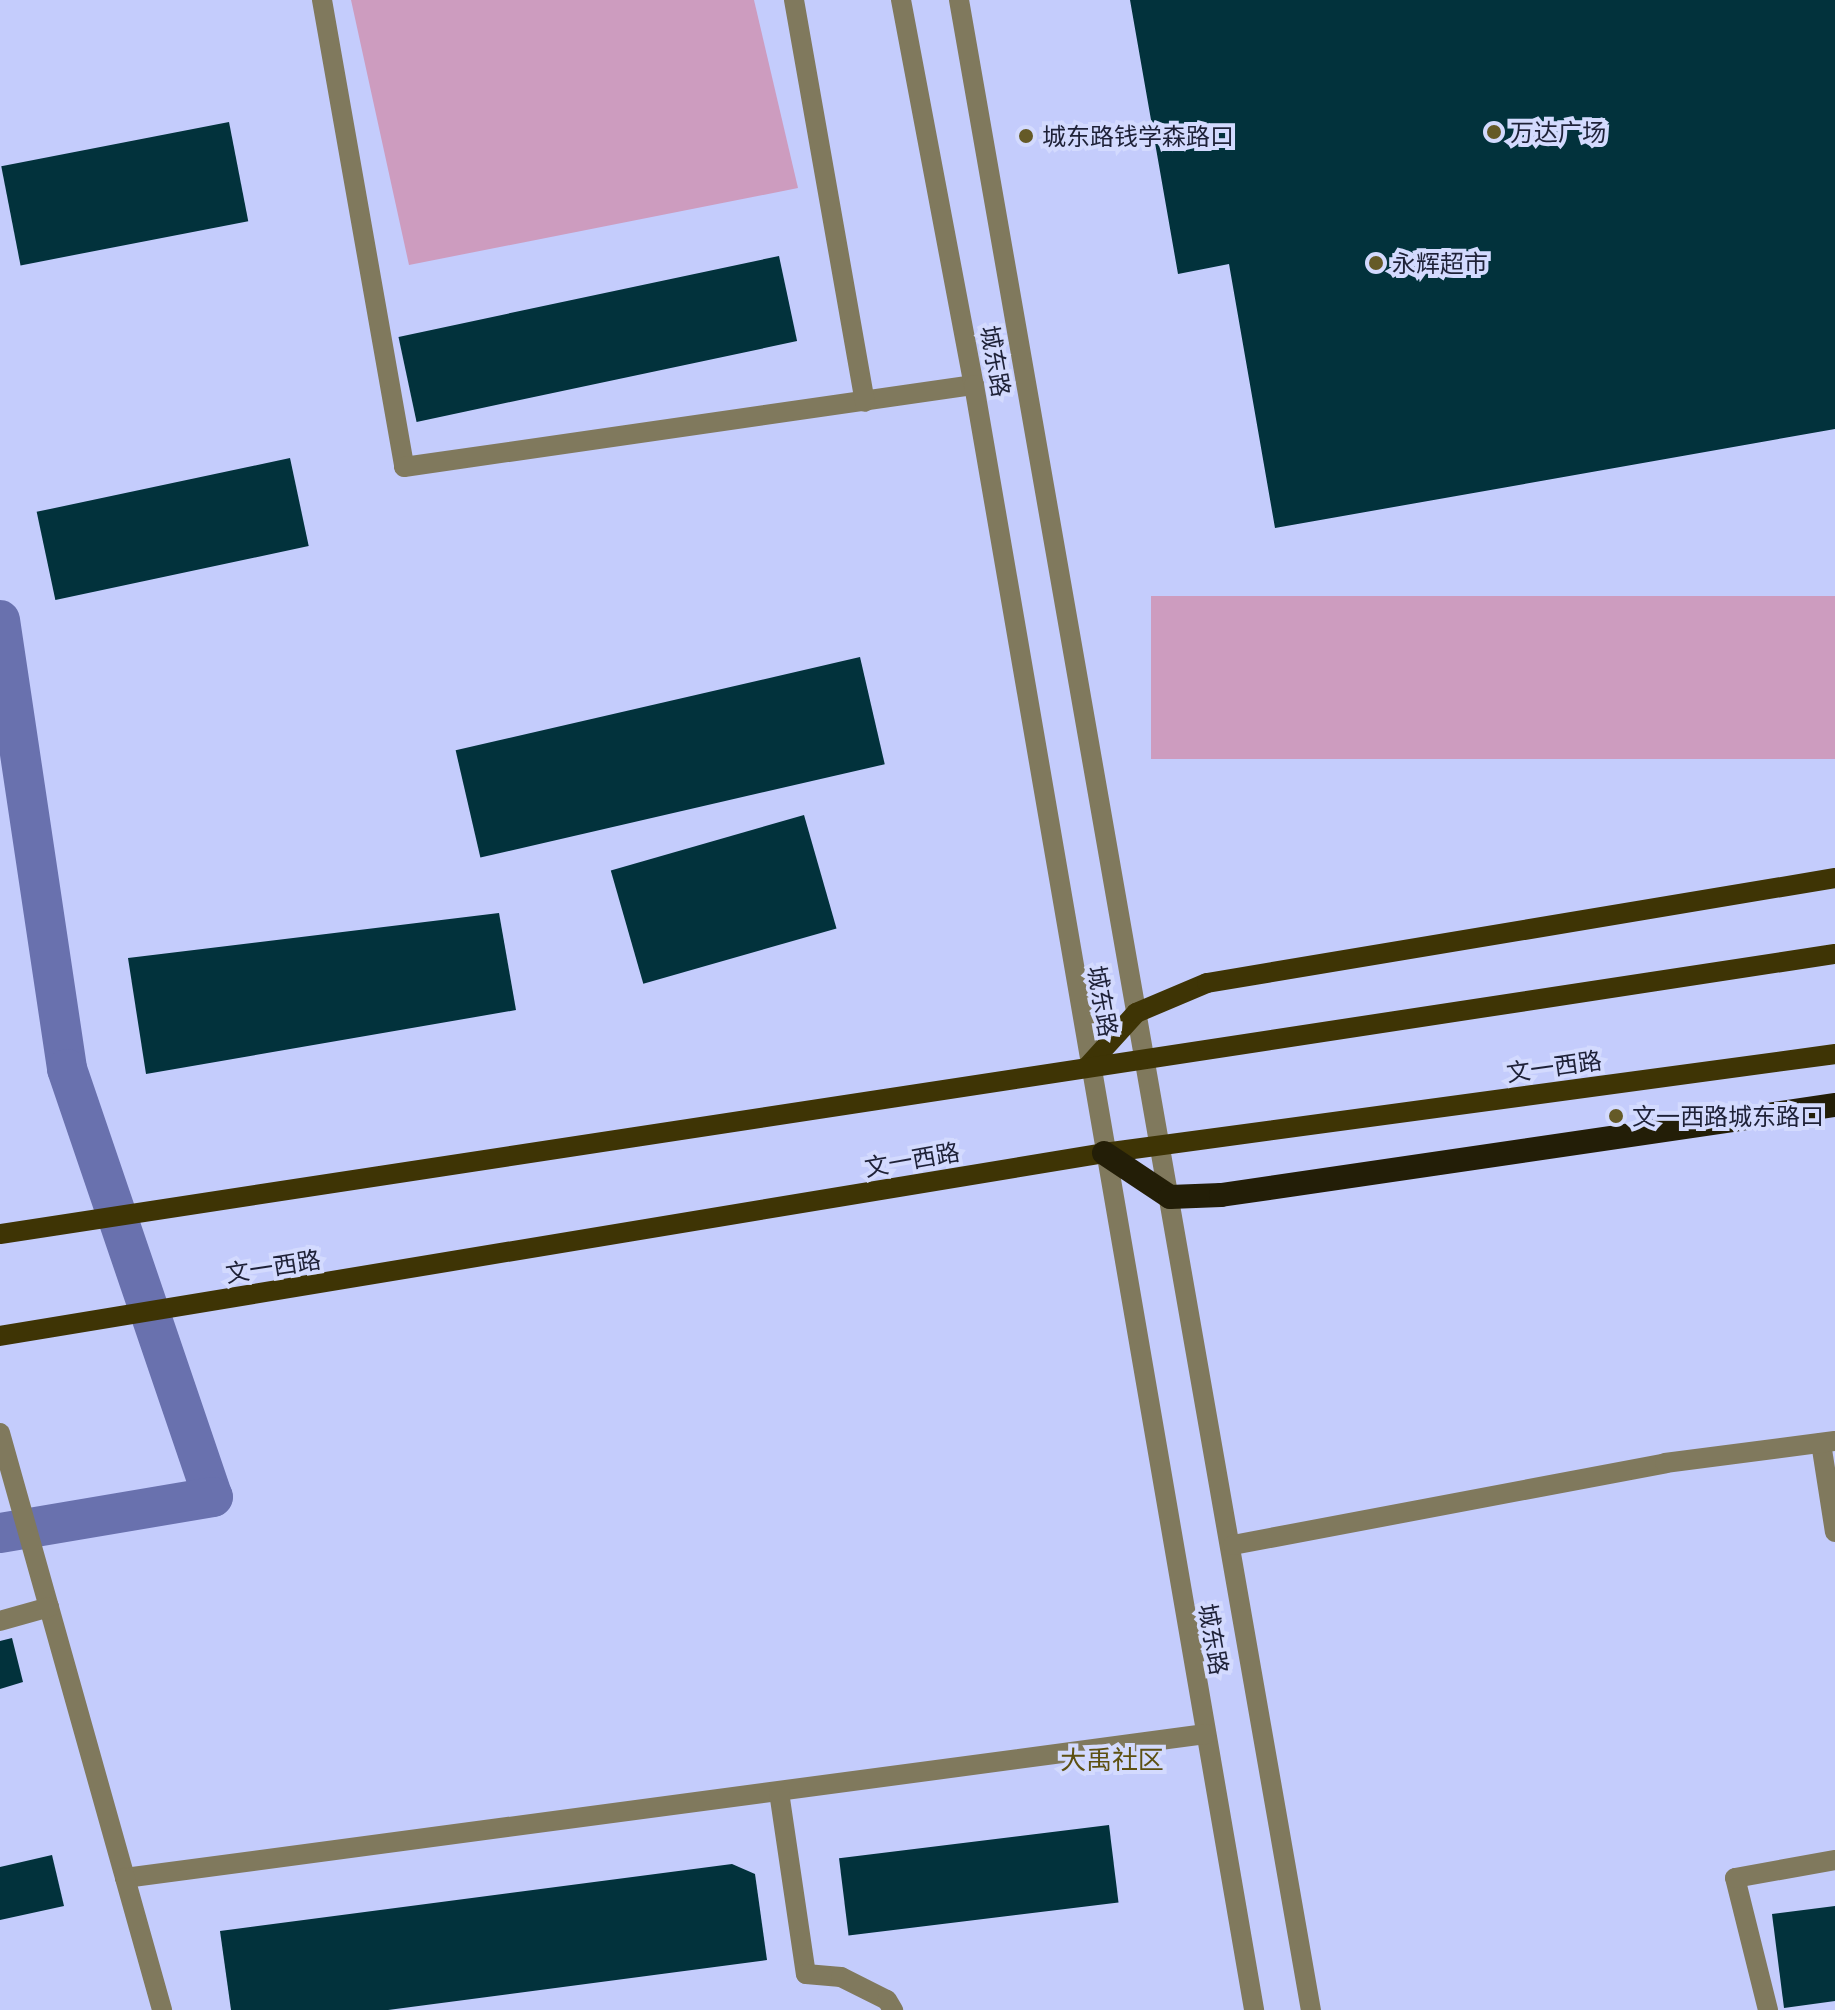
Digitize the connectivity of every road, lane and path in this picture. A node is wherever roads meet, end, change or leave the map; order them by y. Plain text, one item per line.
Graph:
1 (322, 0) edge
2 (794, 0) edge
3 (901, 0) edge
4 (959, 0) edge
5 (974, 385) junction
6 (865, 402) junction
7 (1835, 878) edge
8 (1835, 954) edge
9 (1136, 1013) junction
10 (1835, 1054) edge
11 (1144, 1058) junction
12 (1088, 1066) junction
13 (1835, 1105) edge
14 (1161, 1146) junction
15 (1104, 1153) junction
16 (1170, 1197) junction
17 (3, 1233) edge
18 (8, 1335) edge
19 (2, 1442) edge
20 (1828, 1442) edge
21 (1835, 1532) edge
22 (1233, 1545) junction
23 (49, 1607) junction
24 (0, 1621) edge
25 (1205, 1734) junction
26 (779, 1792) junction
27 (1835, 1860) edge
28 (125, 1878) junction
29 (162, 2010) edge
30 (893, 2010) edge
31 (1254, 2010) edge
32 (1311, 2010) edge
33 (1768, 2010) edge

1 - 6 street
2 - 6 street
3 - 5 street, 城东路
4 - 9 street, 城东路
5 - 6 street
5 - 12 street, 城东路
7 - 9 main road
8 - 11 main road
9 - 11 street, 城东路
9 - 12 main road
10 - 14 main road, 文一西路
11 - 12 main road
11 - 14 street, 城东路
12 - 15 street, 城东路
12 - 17 main road
13 - 16 highway
14 - 15 main road, 文一西路
14 - 16 street, 城东路
15 - 16 highway
15 - 18 main road, 文一西路
15 - 25 street, 城东路
16 - 22 street, 城东路
19 - 23 street
20 - 21 street
20 - 22 street
22 - 32 street, 城东路
23 - 24 street
23 - 28 street
25 - 26 street
25 - 31 street, 城东路
26 - 28 street
26 - 30 street
27 - 33 street
28 - 29 street

